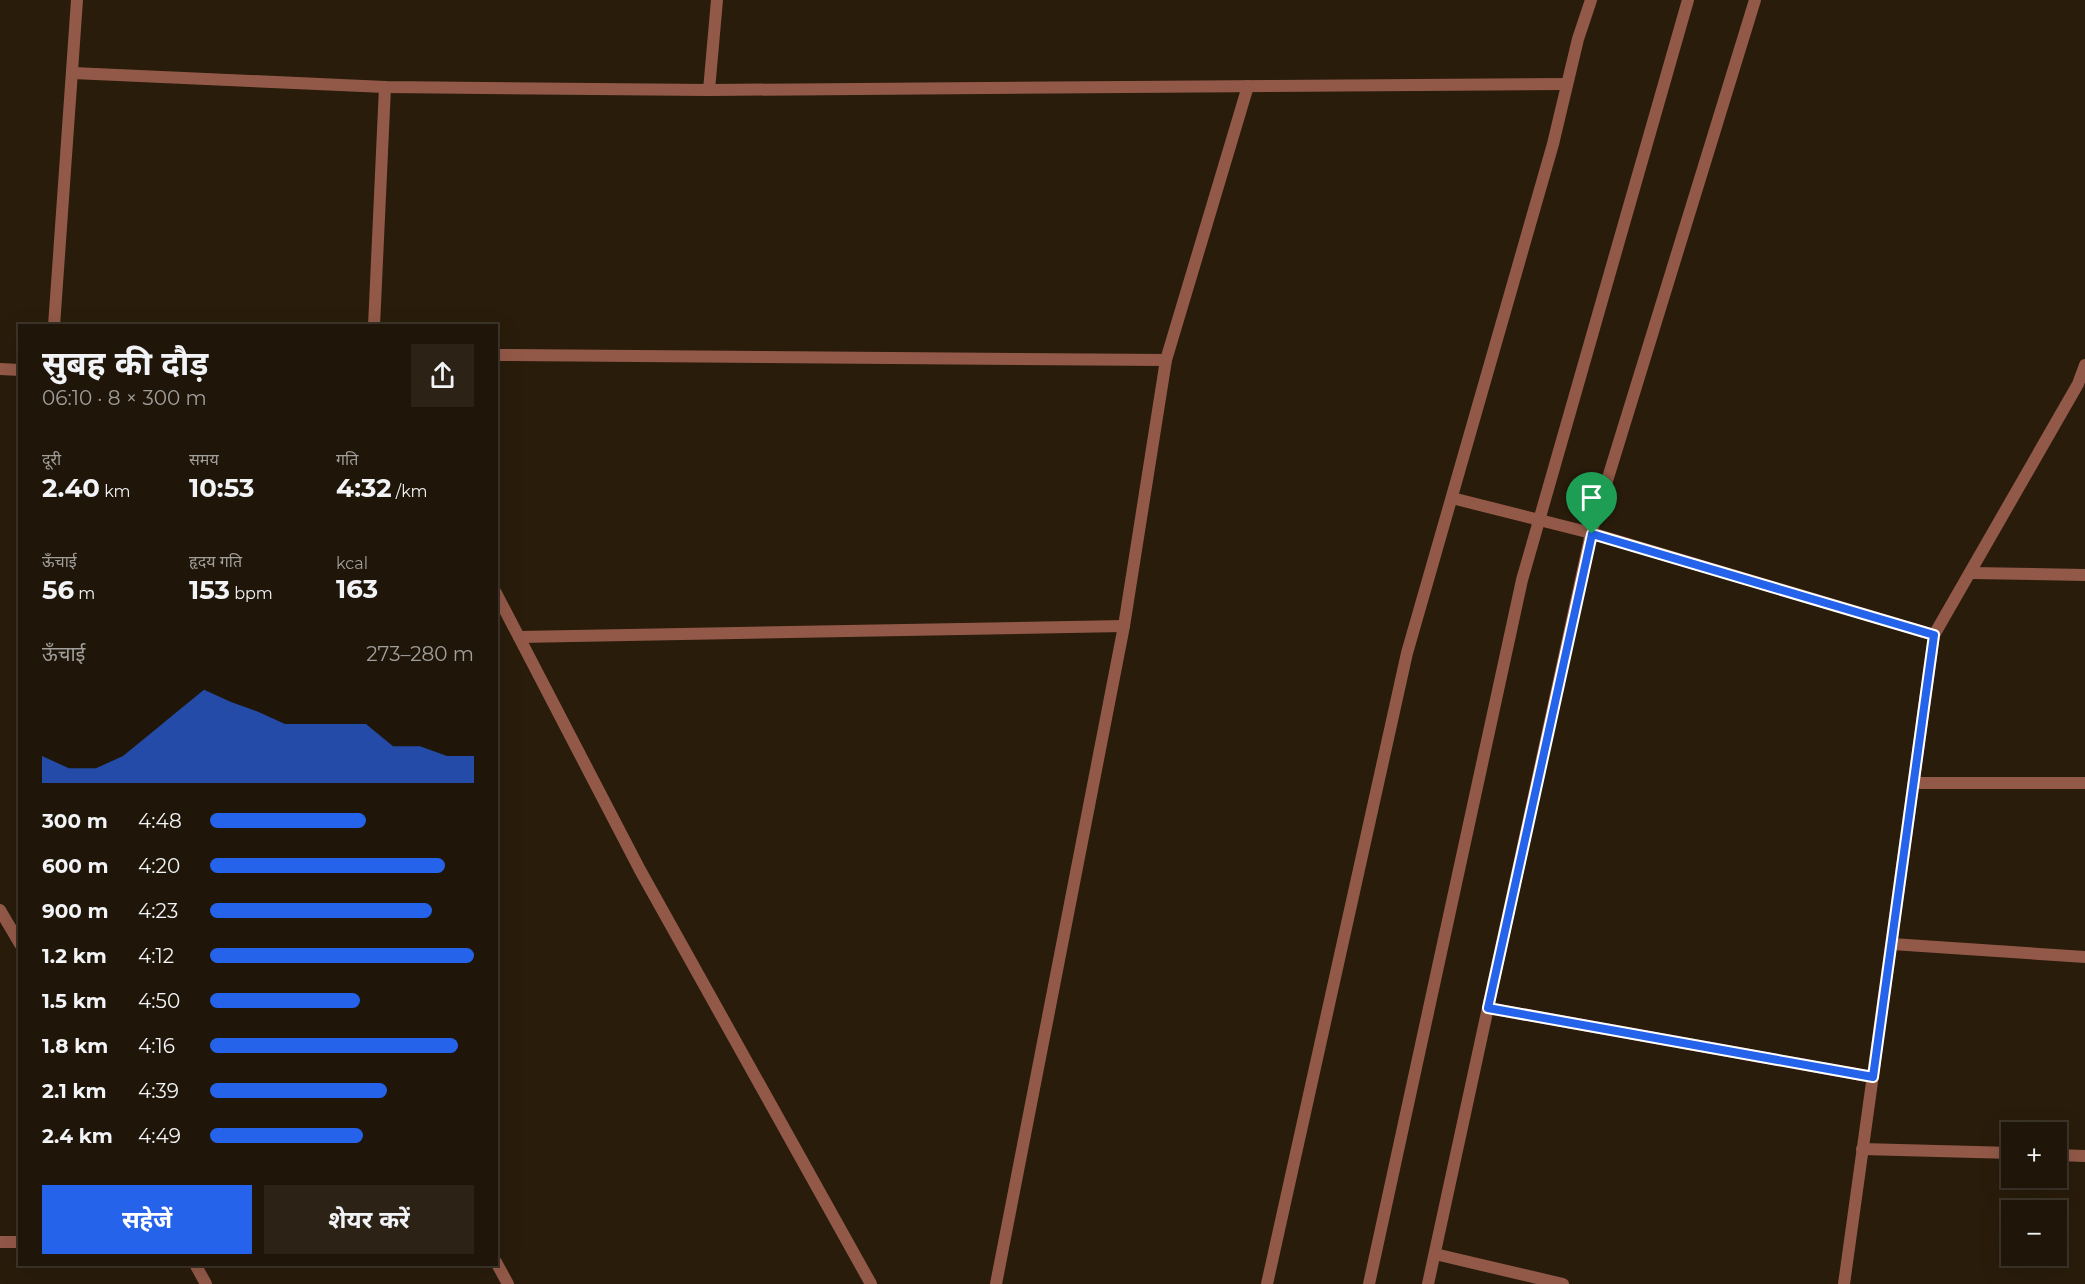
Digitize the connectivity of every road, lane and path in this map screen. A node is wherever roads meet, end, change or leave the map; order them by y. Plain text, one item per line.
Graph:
1 (77, 0) edge
2 (717, 0) edge
3 (1591, 0) edge
4 (1688, 0) edge
5 (1755, 0) edge
6 (73, 73) junction
7 (1567, 84) junction
8 (1248, 86) junction
9 (385, 87) junction
10 (709, 90) junction
11 (54, 324) edge
12 (374, 324) edge
13 (498, 355) edge
14 (1166, 360) junction
15 (2085, 365) edge
16 (0, 369) edge
17 (18, 370) edge
18 (1452, 498) junction
19 (1538, 520) junction
20 (1592, 534) junction
21 (1970, 573) junction
22 (2085, 575) edge
23 (498, 598) edge
24 (1124, 626) junction
25 (1934, 635) junction
26 (519, 637) junction
27 (1914, 783) junction
28 (2085, 783) edge
29 (0, 910) edge
30 (18, 941) edge
31 (1892, 944) junction
32 (2085, 957) edge
33 (1488, 1008) junction
34 (1873, 1077) junction
35 (1862, 1149) junction
36 (2001, 1153) edge
37 (2067, 1155) edge
38 (2085, 1156) edge
39 (0, 1242) edge
40 (18, 1242) edge
41 (1435, 1254) junction
42 (196, 1266) edge
43 (498, 1266) edge
44 (206, 1284) edge
45 (508, 1284) edge
46 (871, 1284) edge
47 (996, 1284) edge
48 (1267, 1284) edge
49 (1369, 1284) edge
50 (1428, 1284) edge
51 (1563, 1284) edge
52 (1845, 1284) edge

1 - 6 street
2 - 10 street
3 - 7 street
4 - 19 street
5 - 20 street
6 - 9 street
6 - 11 street
7 - 8 street
7 - 18 street
8 - 10 street
8 - 14 street
9 - 10 street
9 - 12 street
13 - 14 street
14 - 24 street
15 - 21 street
16 - 17 street
18 - 19 street
18 - 48 street
19 - 20 street
19 - 49 street
20 - 25 street
20 - 33 street
21 - 22 street
21 - 25 street
23 - 26 street
24 - 26 street
24 - 47 street
25 - 27 street
26 - 46 street
27 - 28 street
27 - 31 street
29 - 30 street
31 - 32 street
31 - 34 street
33 - 34 street
33 - 41 street
34 - 35 street
35 - 36 street
35 - 52 street
37 - 38 street
39 - 40 street
41 - 50 street
41 - 51 street
42 - 44 street
43 - 45 street

